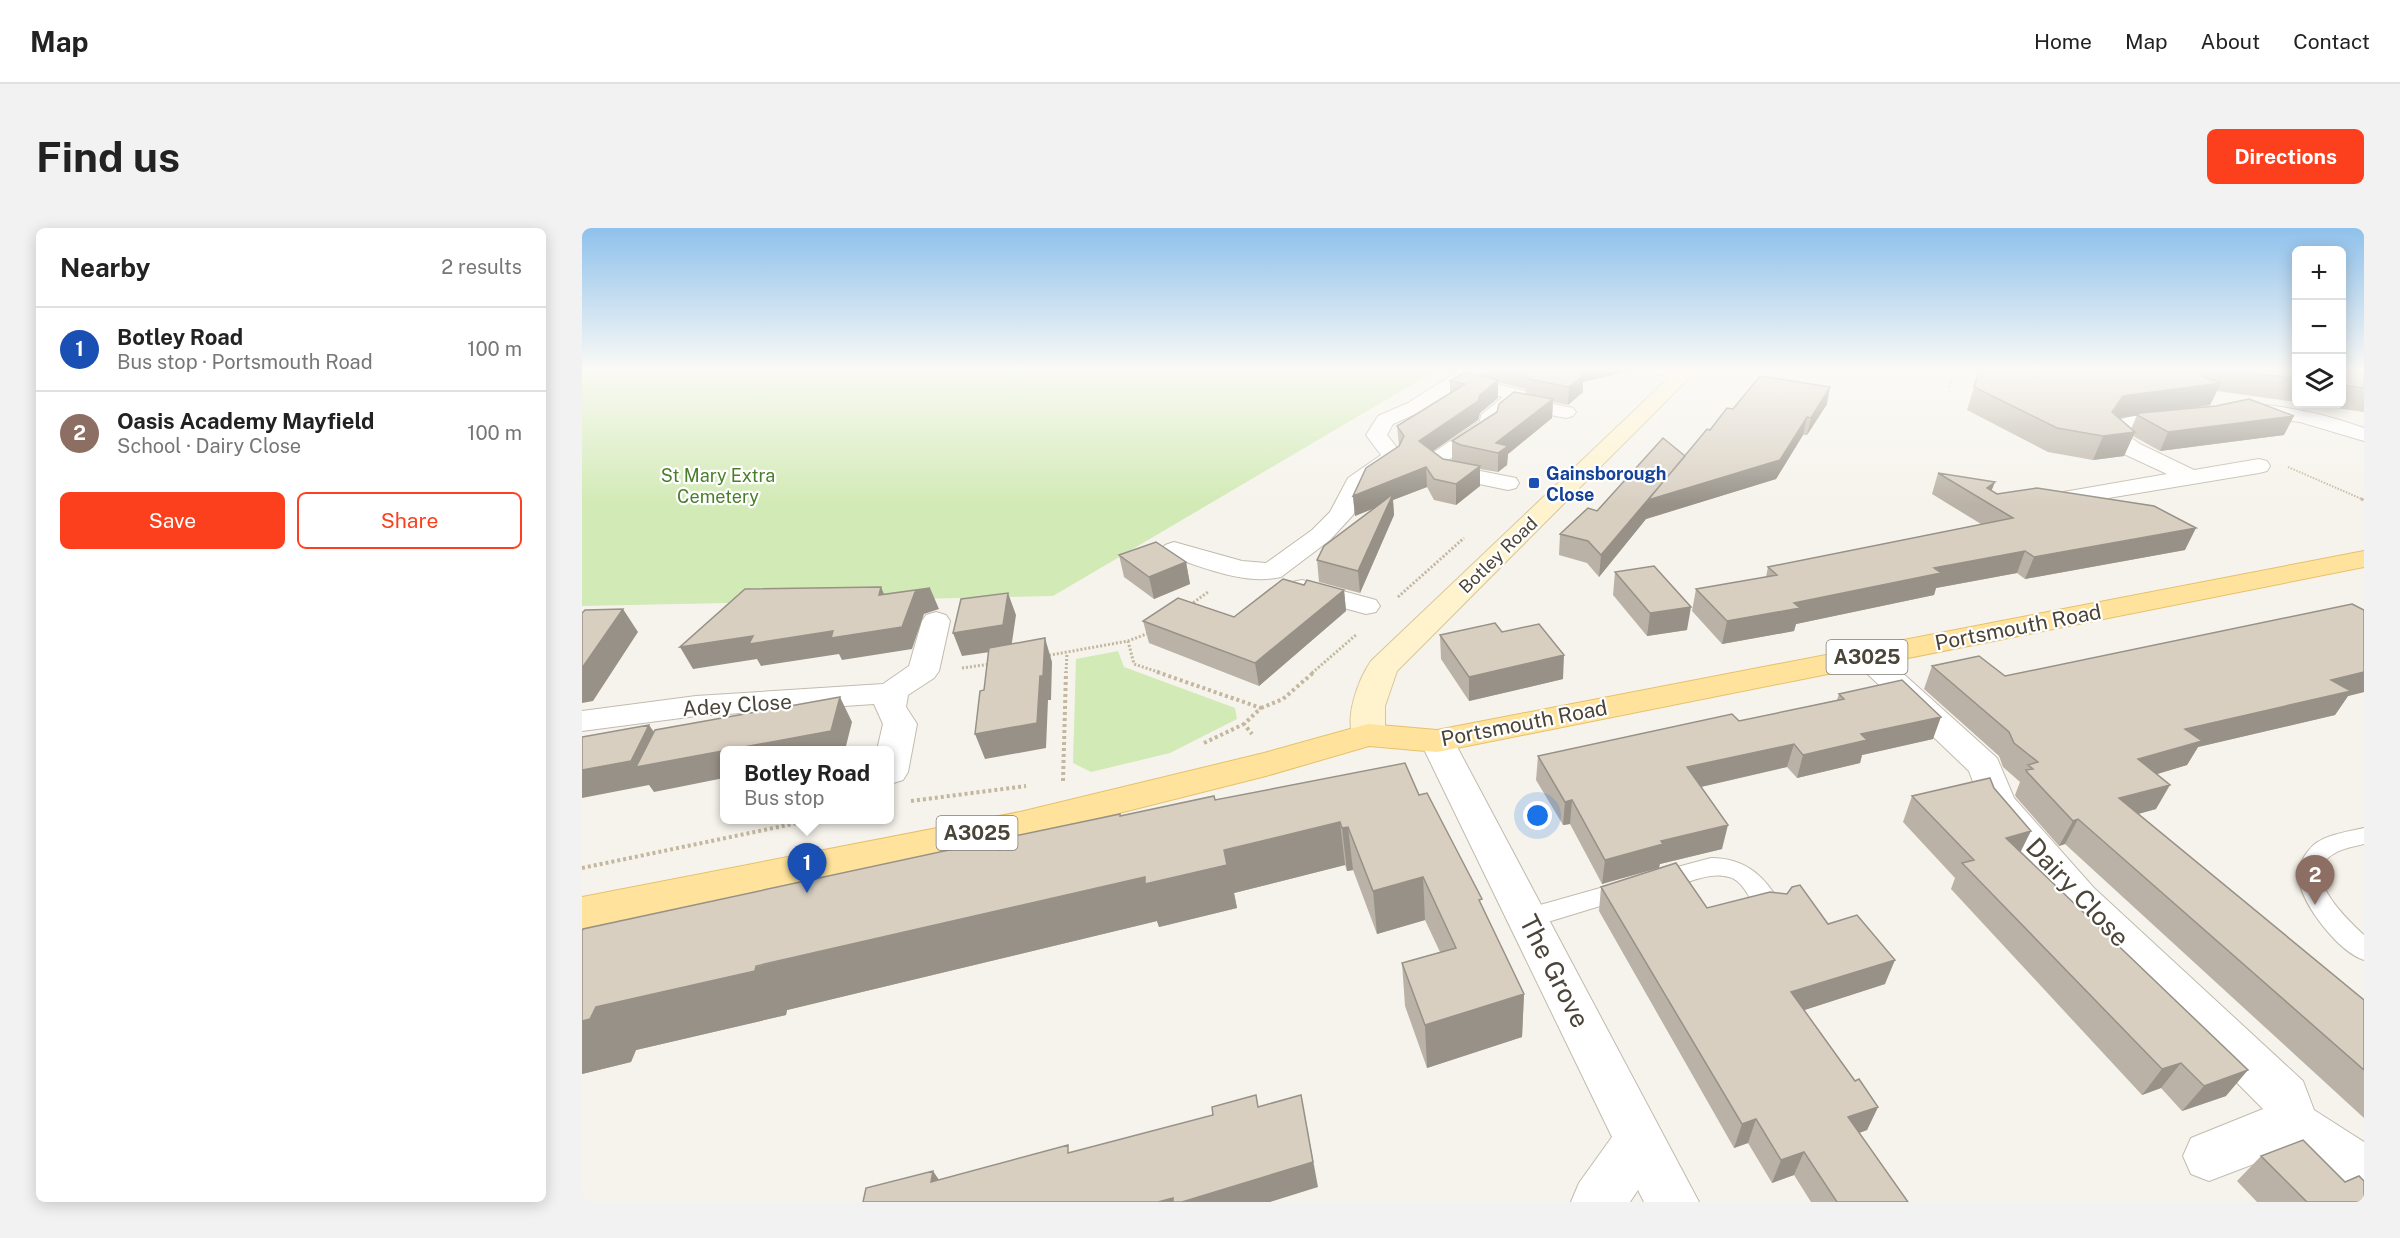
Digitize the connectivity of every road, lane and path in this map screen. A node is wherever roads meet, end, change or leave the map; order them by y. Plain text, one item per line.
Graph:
1 (1400, 413) edge
2 (1498, 413) edge
3 (1635, 413) edge
4 (2181, 413) edge
5 (2292, 413) edge
6 (2364, 435) edge
7 (1390, 459) junction
8 (1434, 460) junction
9 (2259, 466) dead end
10 (2191, 477) junction
11 (1508, 483) dead end
12 (2053, 500) edge
13 (1470, 534) dead end
14 (1174, 550) dead end
15 (2364, 559) edge
16 (1241, 569) junction
17 (1272, 571) junction
18 (1183, 609) edge
19 (1373, 613) junction
20 (936, 621) dead end
21 (1154, 629) edge
22 (1128, 641) junction
23 (1067, 653) junction
24 (1867, 657) junction
25 (1035, 658) edge
26 (1002, 662) edge
27 (923, 671) junction
28 (1261, 708) junction
29 (896, 709) junction
30 (582, 721) edge
31 (1244, 724) junction
32 (1368, 735) junction
33 (1437, 741) junction
34 (1193, 748) dead end
35 (1266, 764) junction
36 (1074, 779) dead end
37 (1028, 786) dead end
38 (895, 787) edge
39 (1058, 793) junction
40 (789, 824) edge
41 (2364, 836) edge
42 (582, 868) edge
43 (1771, 909) edge
44 (582, 913) edge
45 (1528, 918) junction
46 (2364, 950) edge
47 (2293, 1125) junction
48 (1641, 1140) junction
49 (2209, 1156) dead end
50 (2364, 1172) edge
51 (1598, 1202) edge
52 (1672, 1202) edge

1 - 7 street
2 - 8 street
3 - 32 main road, Botley Road
4 - 10 street
5 - 6 street
7 - 8 street
7 - 17 street
8 - 11 street
9 - 10 street
10 - 12 street
13 - 19 path
14 - 16 street
15 - 24 main road, Portsmouth Road / A3025
16 - 17 street
16 - 18 path
17 - 19 street
19 - 28 path
20 - 27 street
21 - 22 path
22 - 23 path
22 - 28 path
23 - 25 path
23 - 39 path
24 - 33 main road, Portsmouth Road / A3025
24 - 47 street, Dairy Close
26 - 27 path
27 - 29 street
28 - 31 path
29 - 30 street, Adey Close
29 - 38 street
31 - 34 path
31 - 35 path
32 - 33 main road, Portsmouth Road / A3025
32 - 35 main road, Portsmouth Road / A3025
33 - 45 street, The Grove
35 - 39 main road, Portsmouth Road / A3025
36 - 39 path
37 - 38 path
39 - 44 main road, Portsmouth Road / A3025
40 - 42 path
41 - 46 lane
43 - 45 lane
45 - 48 street, The Grove
47 - 49 street
47 - 50 street
48 - 51 street
48 - 52 street, The Grove

